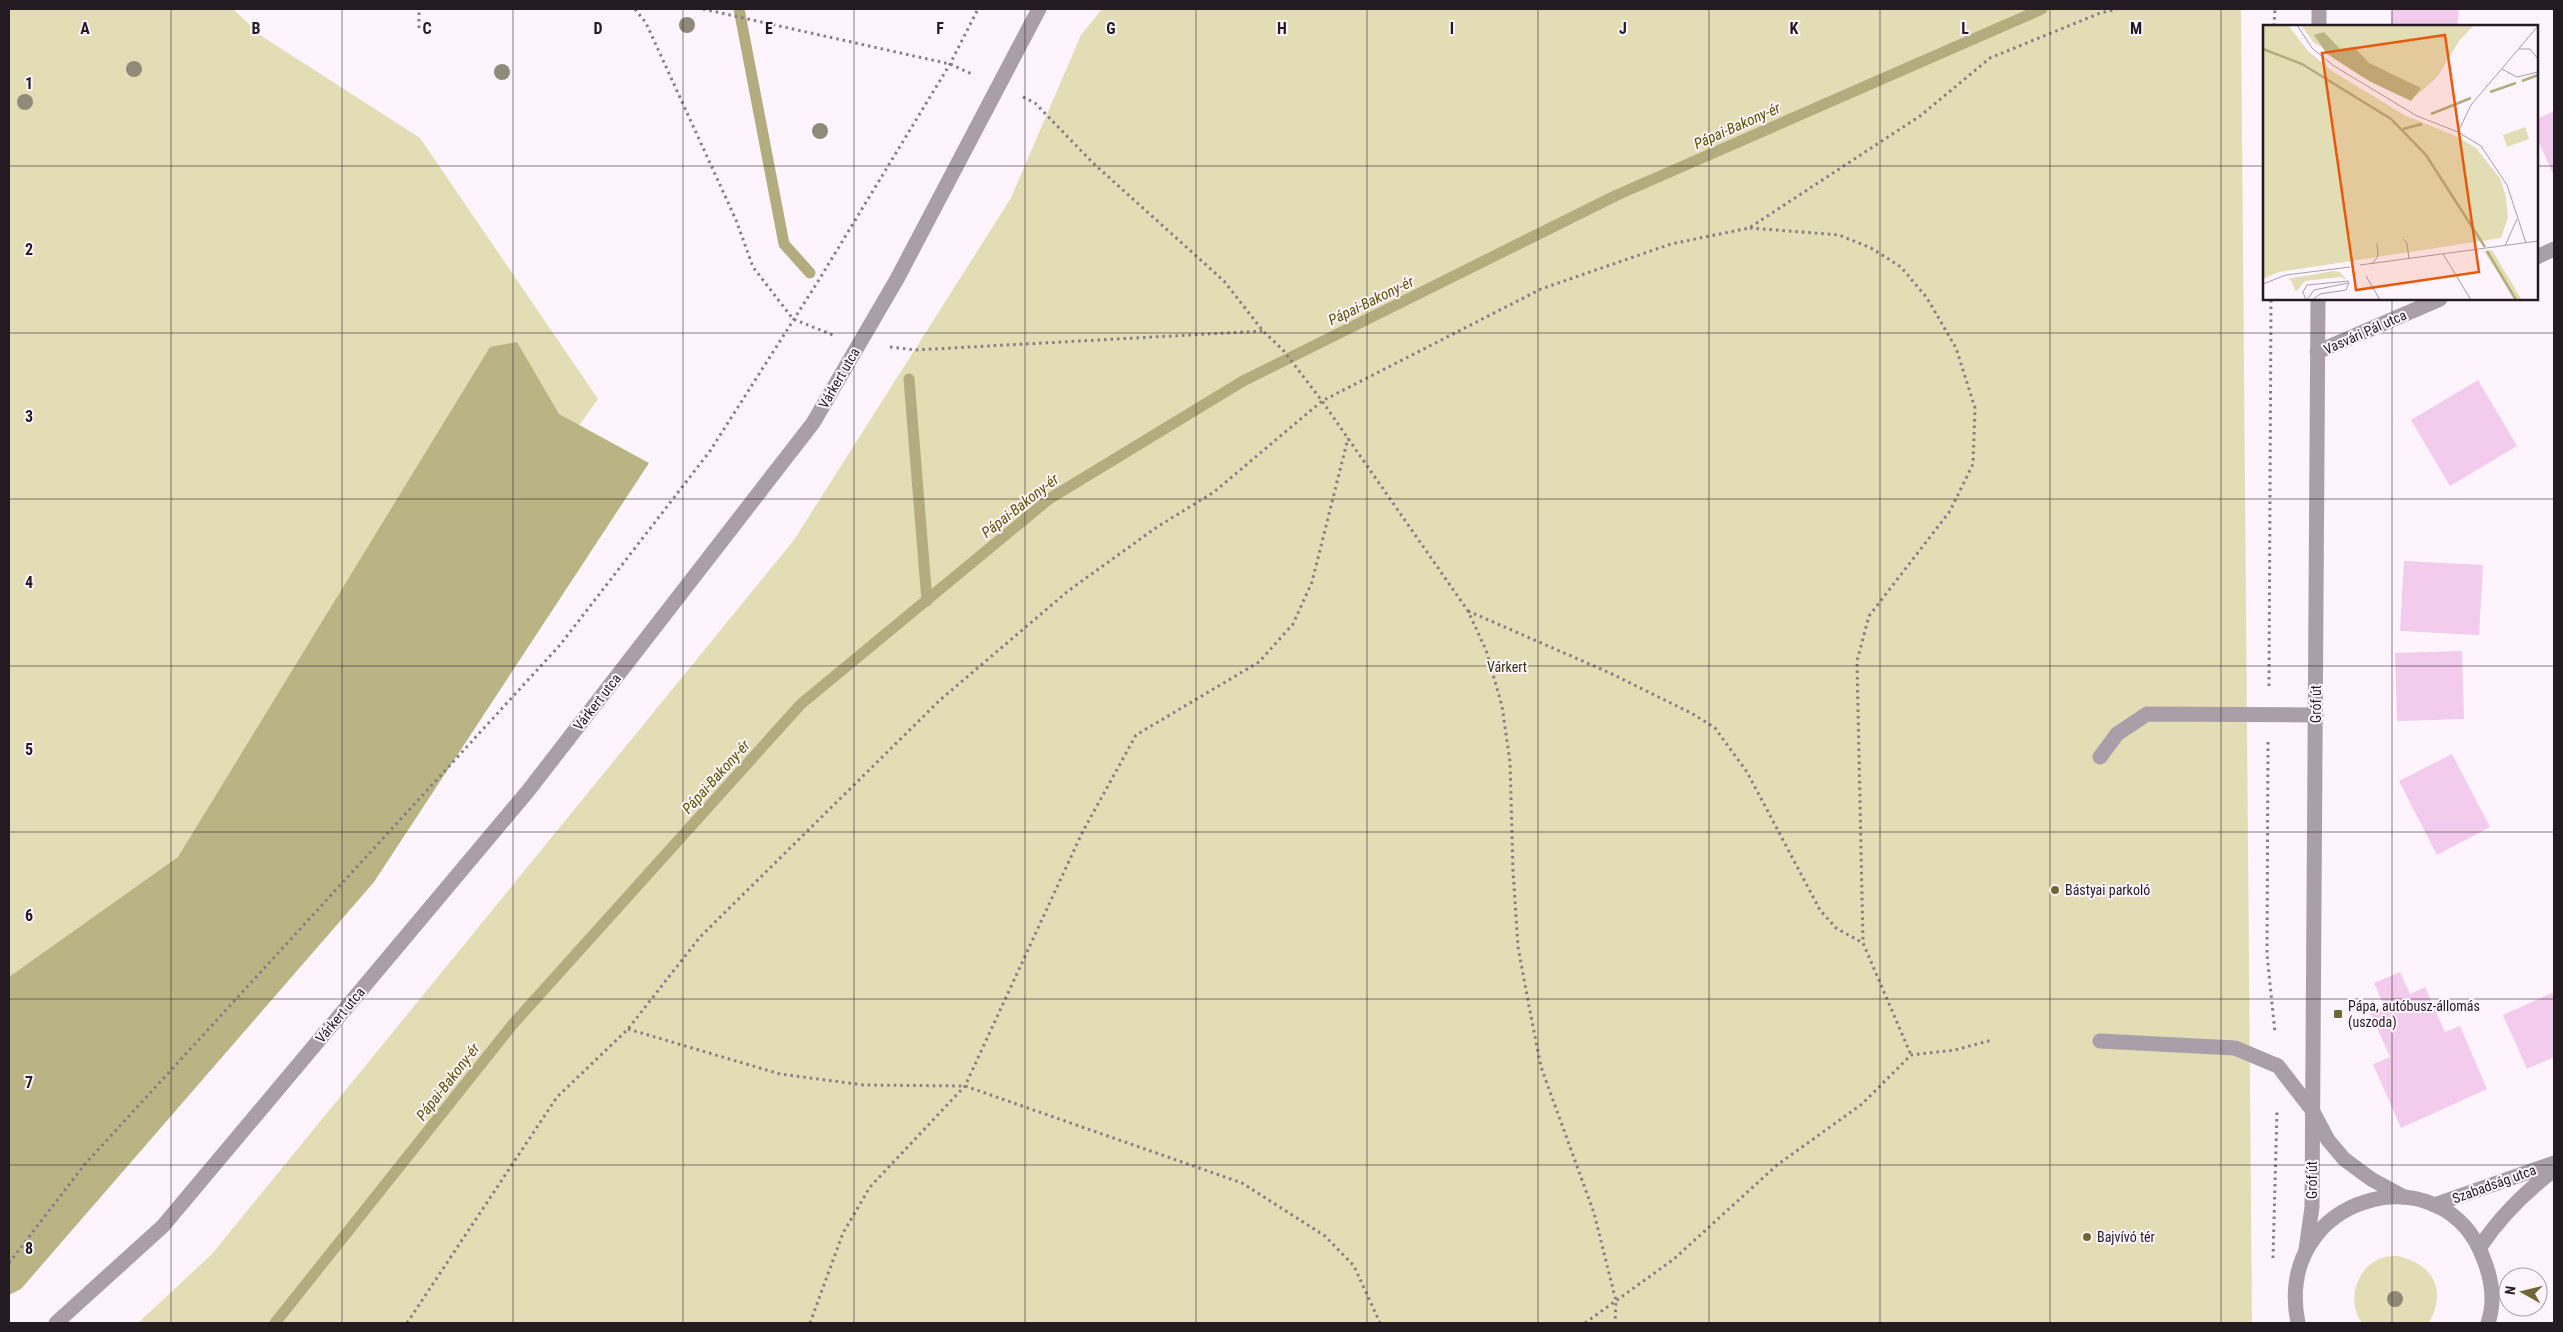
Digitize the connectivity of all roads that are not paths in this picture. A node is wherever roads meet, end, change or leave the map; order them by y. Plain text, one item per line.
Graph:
1 (1039, 9) edge
2 (2320, 9) edge
3 (2319, 25) edge
4 (2554, 249) edge
5 (2538, 257) edge
6 (2318, 300) edge
7 (2438, 300) edge
8 (2317, 352) junction
9 (2316, 715) junction
10 (2100, 757) dead end
11 (2100, 1041) dead end
12 (2312, 1110) junction
13 (2554, 1163) edge
14 (2554, 1170) edge
15 (2404, 1197) junction
16 (2434, 1205) junction
17 (2480, 1246) junction
18 (2306, 1250) junction
19 (56, 1323) edge
20 (2298, 1323) edge
21 (2488, 1323) edge

1 - 19 street, Várkert utca
2 - 3 street
4 - 5 street
6 - 8 street, Gróf út
7 - 8 street, Vasvári Pál utca
8 - 9 street, Gróf út
9 - 10 street
9 - 12 street, Gróf út
11 - 12 street
12 - 15 street, Gróf út
12 - 18 street, Gróf út
13 - 16 street, Szabadság utca
14 - 17 street, Szabadság utca
15 - 16 street, Gróf út
15 - 18 street, Gróf út
16 - 17 street, Gróf út
17 - 21 street, Gróf út
18 - 20 street, Gróf út

